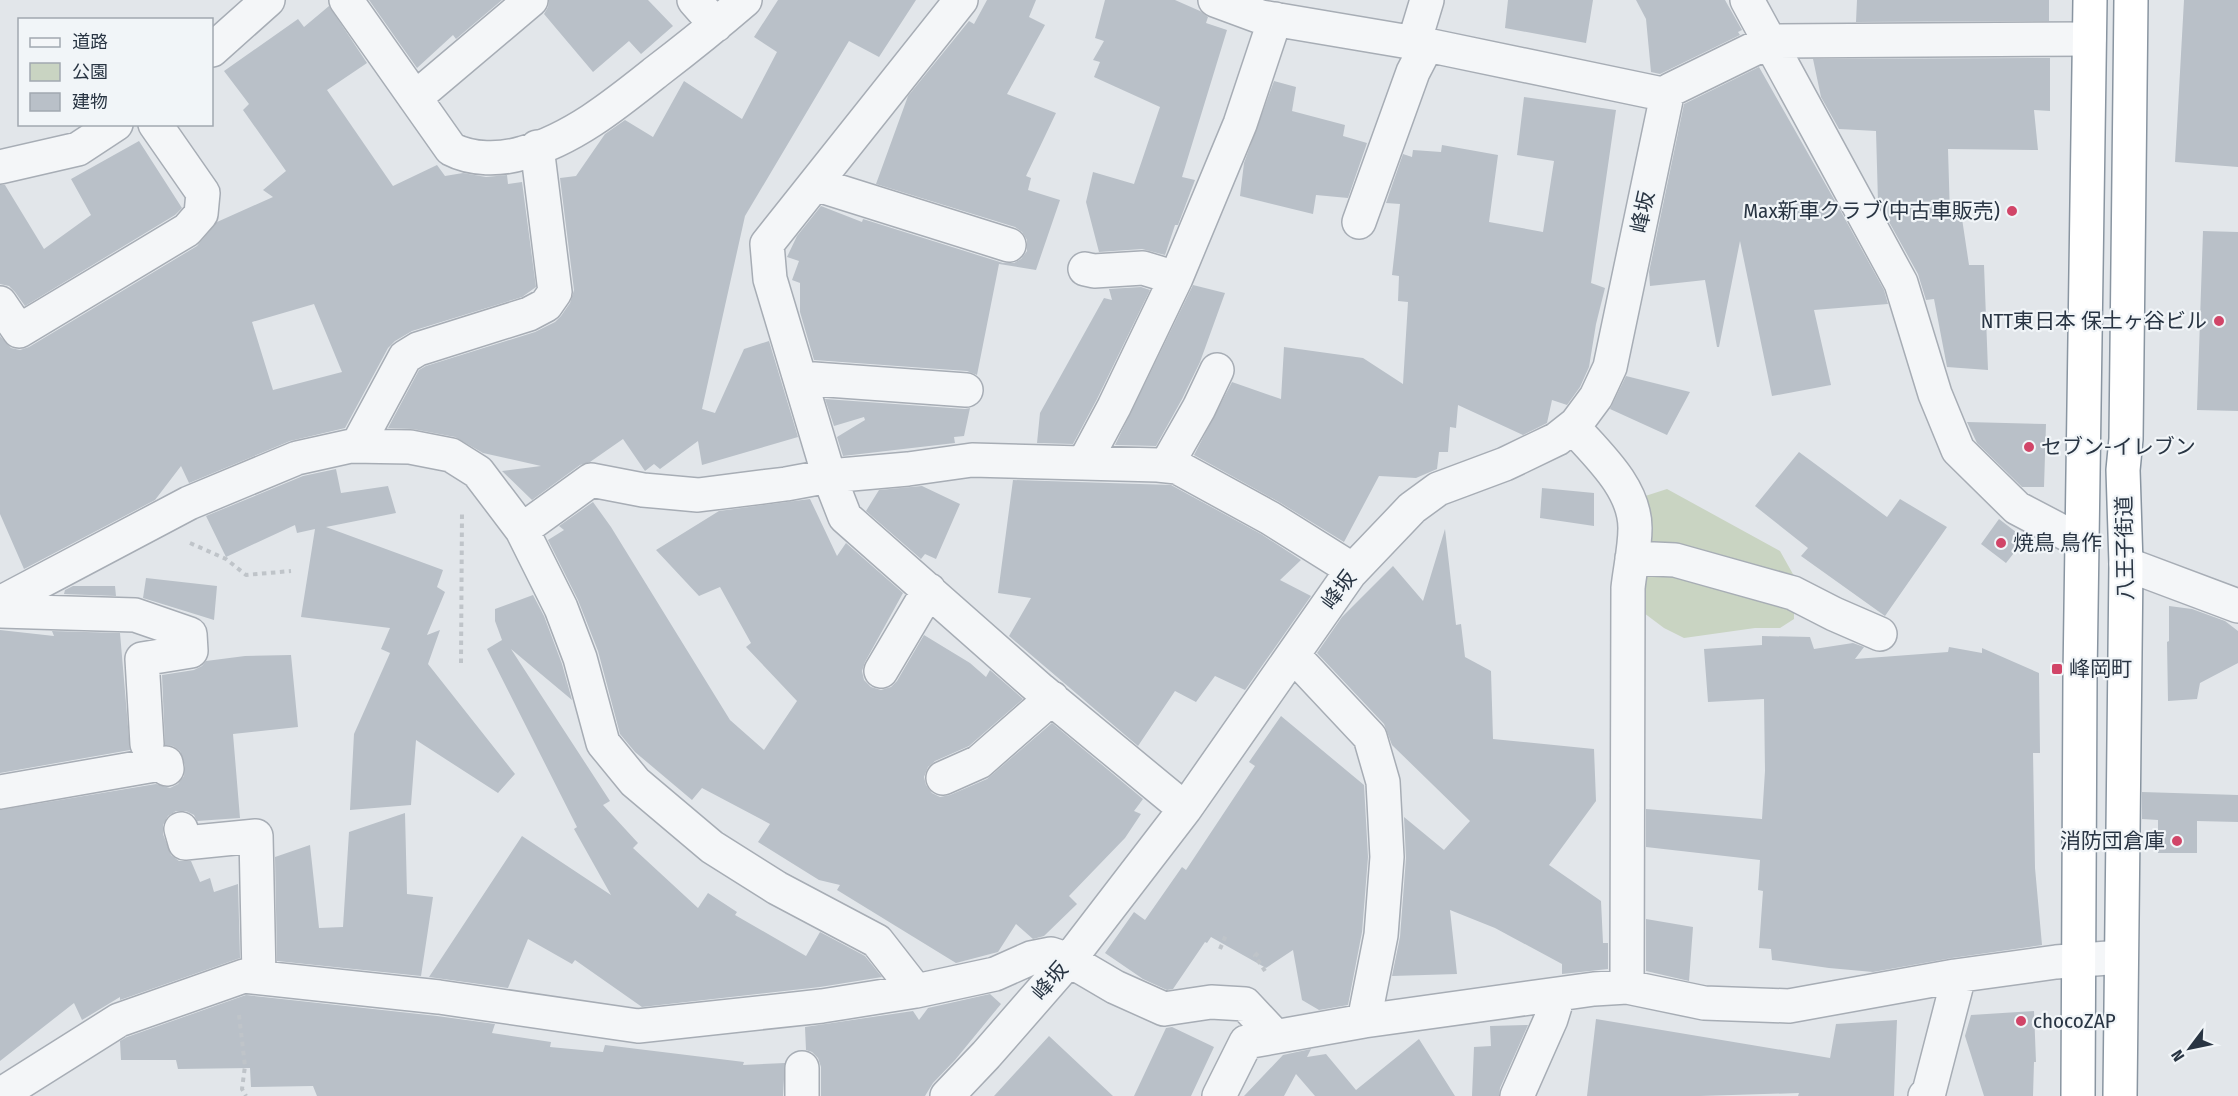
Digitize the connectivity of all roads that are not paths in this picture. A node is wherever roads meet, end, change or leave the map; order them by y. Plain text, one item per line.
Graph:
1 (268, 0) edge
2 (346, 0) edge
3 (531, 0) edge
4 (694, 0) edge
5 (745, 0) edge
6 (961, 0) edge
7 (1215, 0) edge
8 (1427, 0) edge
9 (1747, 0) edge
10 (2090, 0) edge
11 (2131, 0) edge
12 (1277, 13) edge
13 (717, 25) junction
14 (2089, 39) junction
15 (1770, 41) junction
16 (1420, 44) junction
17 (213, 49) edge
18 (1667, 95) junction
19 (415, 98) junction
20 (113, 126) edge
21 (156, 126) edge
22 (537, 147) junction
23 (0, 167) edge
24 (815, 184) junction
25 (1359, 222) dead end
26 (1009, 245) dead end
27 (1085, 270) dead end
28 (1176, 278) junction
29 (0, 303) edge
30 (9, 337) edge
31 (1217, 370) dead end
32 (800, 378) junction
33 (966, 390) dead end
34 (1573, 427) junction
35 (357, 447) junction
36 (1084, 463) junction
37 (1166, 466) junction
38 (829, 476) junction
39 (522, 530) junction
40 (2082, 542) junction
41 (1632, 558) junction
42 (2126, 564) junction
43 (1353, 570) junction
44 (929, 590) junction
45 (0, 603) edge
46 (2238, 606) edge
47 (0, 611) edge
48 (1880, 634) dead end
49 (1293, 655) junction
50 (881, 671) dead end
51 (1052, 698) junction
52 (943, 778) dead end
53 (0, 792) edge
54 (1185, 808) junction
55 (181, 830) dead end
56 (2121, 957) junction
57 (1069, 960) junction
58 (2078, 961) junction
59 (1959, 976) junction
60 (247, 978) junction
61 (1627, 987) junction
62 (916, 991) junction
63 (1555, 995) junction
64 (1364, 1021) junction
65 (1275, 1036) junction
66 (1, 1092) edge
67 (947, 1096) edge
68 (1219, 1096) edge
69 (1517, 1096) edge
70 (1925, 1096) edge
71 (2078, 1096) edge
72 (2120, 1096) edge

1 - 17 street
2 - 19 street
3 - 19 street
4 - 13 street
5 - 13 street
6 - 24 street
7 - 12 street
8 - 16 street
9 - 15 street
10 - 14 highway, 八王子街道
11 - 42 highway, 八王子街道
12 - 16 street
12 - 28 street
13 - 22 street
14 - 15 street
14 - 40 highway, 八王子街道
15 - 18 street
15 - 40 street
16 - 18 street
16 - 25 street
18 - 34 street, 峰坂
19 - 22 street
20 - 23 street
21 - 30 street
22 - 35 street
24 - 26 street
24 - 32 street
27 - 28 street
28 - 36 street
29 - 30 street
31 - 37 street
32 - 33 street
32 - 38 street
34 - 41 street
34 - 43 street, 峰坂
35 - 39 street
35 - 45 street
36 - 37 street
36 - 38 street
37 - 43 street
38 - 39 street
38 - 44 street
39 - 62 street
40 - 58 highway, 八王子街道
41 - 48 street
41 - 61 street
42 - 46 street
42 - 56 highway, 八王子街道
43 - 49 street, 峰坂
44 - 50 street
44 - 51 street
47 - 53 street
49 - 54 street, 峰坂
49 - 64 street
51 - 52 street
51 - 54 street
54 - 57 street, 峰坂
55 - 60 street
56 - 58 street
56 - 72 highway, 八王子街道
57 - 62 street
57 - 65 street
57 - 67 street, 峰坂
58 - 59 street
58 - 71 highway, 八王子街道
59 - 61 street
59 - 70 street
60 - 62 street
60 - 66 street
61 - 63 street
63 - 64 street
63 - 69 street
64 - 65 street
65 - 68 street

